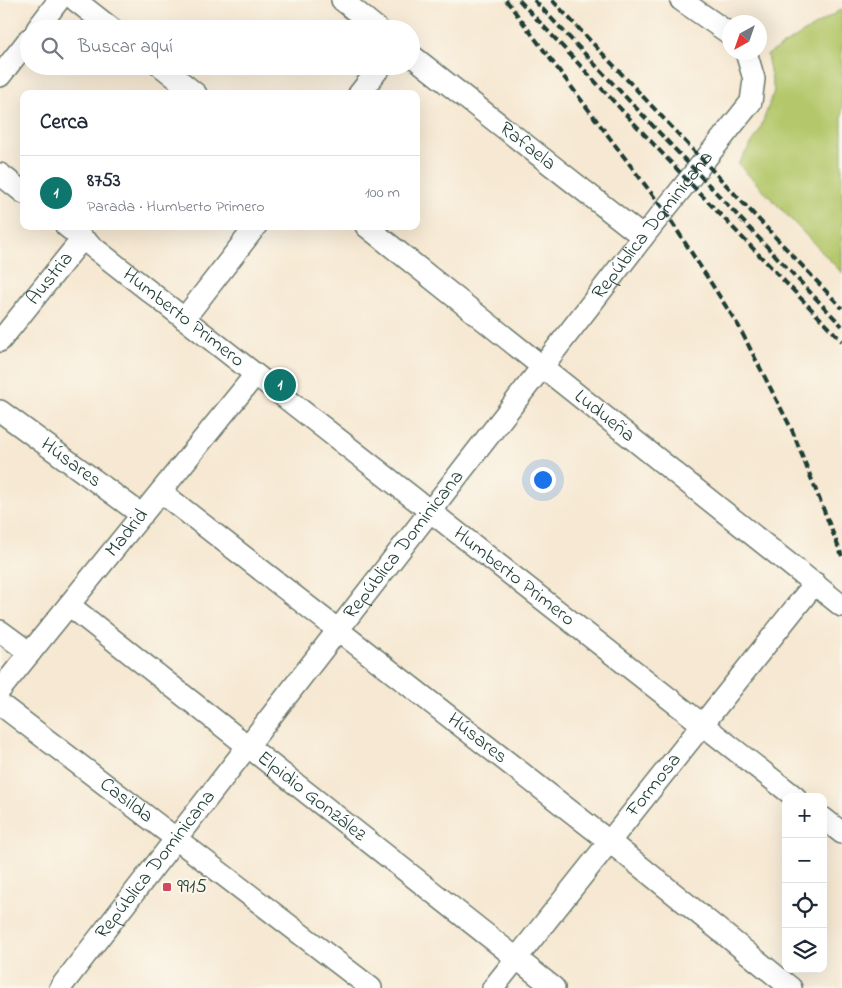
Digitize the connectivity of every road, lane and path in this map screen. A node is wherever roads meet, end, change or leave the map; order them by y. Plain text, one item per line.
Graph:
1 (60, 0) edge
2 (75, 0) edge
3 (342, 0) edge
4 (680, 0) edge
5 (44, 20) edge
6 (101, 20) edge
7 (367, 20) edge
8 (722, 29) edge
9 (20, 51) edge
10 (748, 60) edge
11 (420, 62) edge
12 (172, 75) edge
13 (373, 75) edge
14 (0, 76) edge
15 (191, 90) edge
16 (362, 90) edge
17 (0, 174) edge
18 (20, 190) edge
19 (253, 230) edge
20 (371, 230) edge
21 (74, 232) edge
22 (643, 237) junction
23 (184, 319) junction
24 (0, 342) edge
25 (543, 366) junction
26 (255, 375) junction
27 (0, 411) edge
28 (161, 492) junction
29 (430, 511) junction
30 (142, 514) junction
31 (816, 583) junction
32 (69, 605) junction
33 (842, 606) edge
34 (338, 629) junction
35 (0, 631) edge
36 (30, 653) junction
37 (0, 690) edge
38 (0, 704) edge
39 (701, 724) junction
40 (248, 746) junction
41 (790, 793) edge
42 (827, 821) edge
43 (842, 833) edge
44 (175, 839) junction
45 (610, 842) junction
46 (516, 957) junction
47 (60, 988) edge
48 (371, 988) edge
49 (493, 988) edge
50 (554, 988) edge
51 (791, 988) edge

1 - 5 street
2 - 6 street
3 - 7 street
4 - 8 street
9 - 14 street
10 - 22 street, República Dominicana
11 - 22 street, Rafaela
12 - 15 street
13 - 16 street
17 - 18 street
19 - 23 street
20 - 25 street, Ludueña
21 - 23 street, Humberto Primero
21 - 24 street, Austria
22 - 25 street, República Dominicana
23 - 26 street, Humberto Primero
25 - 29 street, República Dominicana
25 - 31 street, Ludueña
26 - 28 street, Madrid
26 - 29 street, Humberto Primero
27 - 30 street, Húsares
28 - 30 street, Madrid
28 - 34 street, Húsares
29 - 34 street, República Dominicana
29 - 39 street, Humberto Primero
30 - 32 street, Madrid
31 - 33 street, Ludueña
31 - 39 street, Formosa
32 - 36 street, Madrid
32 - 40 street, Elpidio González
34 - 40 street, República Dominicana
34 - 45 street, Húsares
35 - 36 street
36 - 37 street, Madrid
38 - 44 street, Casilda
39 - 41 street, Humberto Primero
39 - 45 street, Formosa
40 - 44 street, República Dominicana
40 - 46 street, Elpidio González
42 - 43 street
44 - 47 street, República Dominicana
44 - 48 street, Casilda
45 - 46 street, Formosa
45 - 51 street, Húsares
46 - 49 street, Formosa
46 - 50 street, Elpidio González

